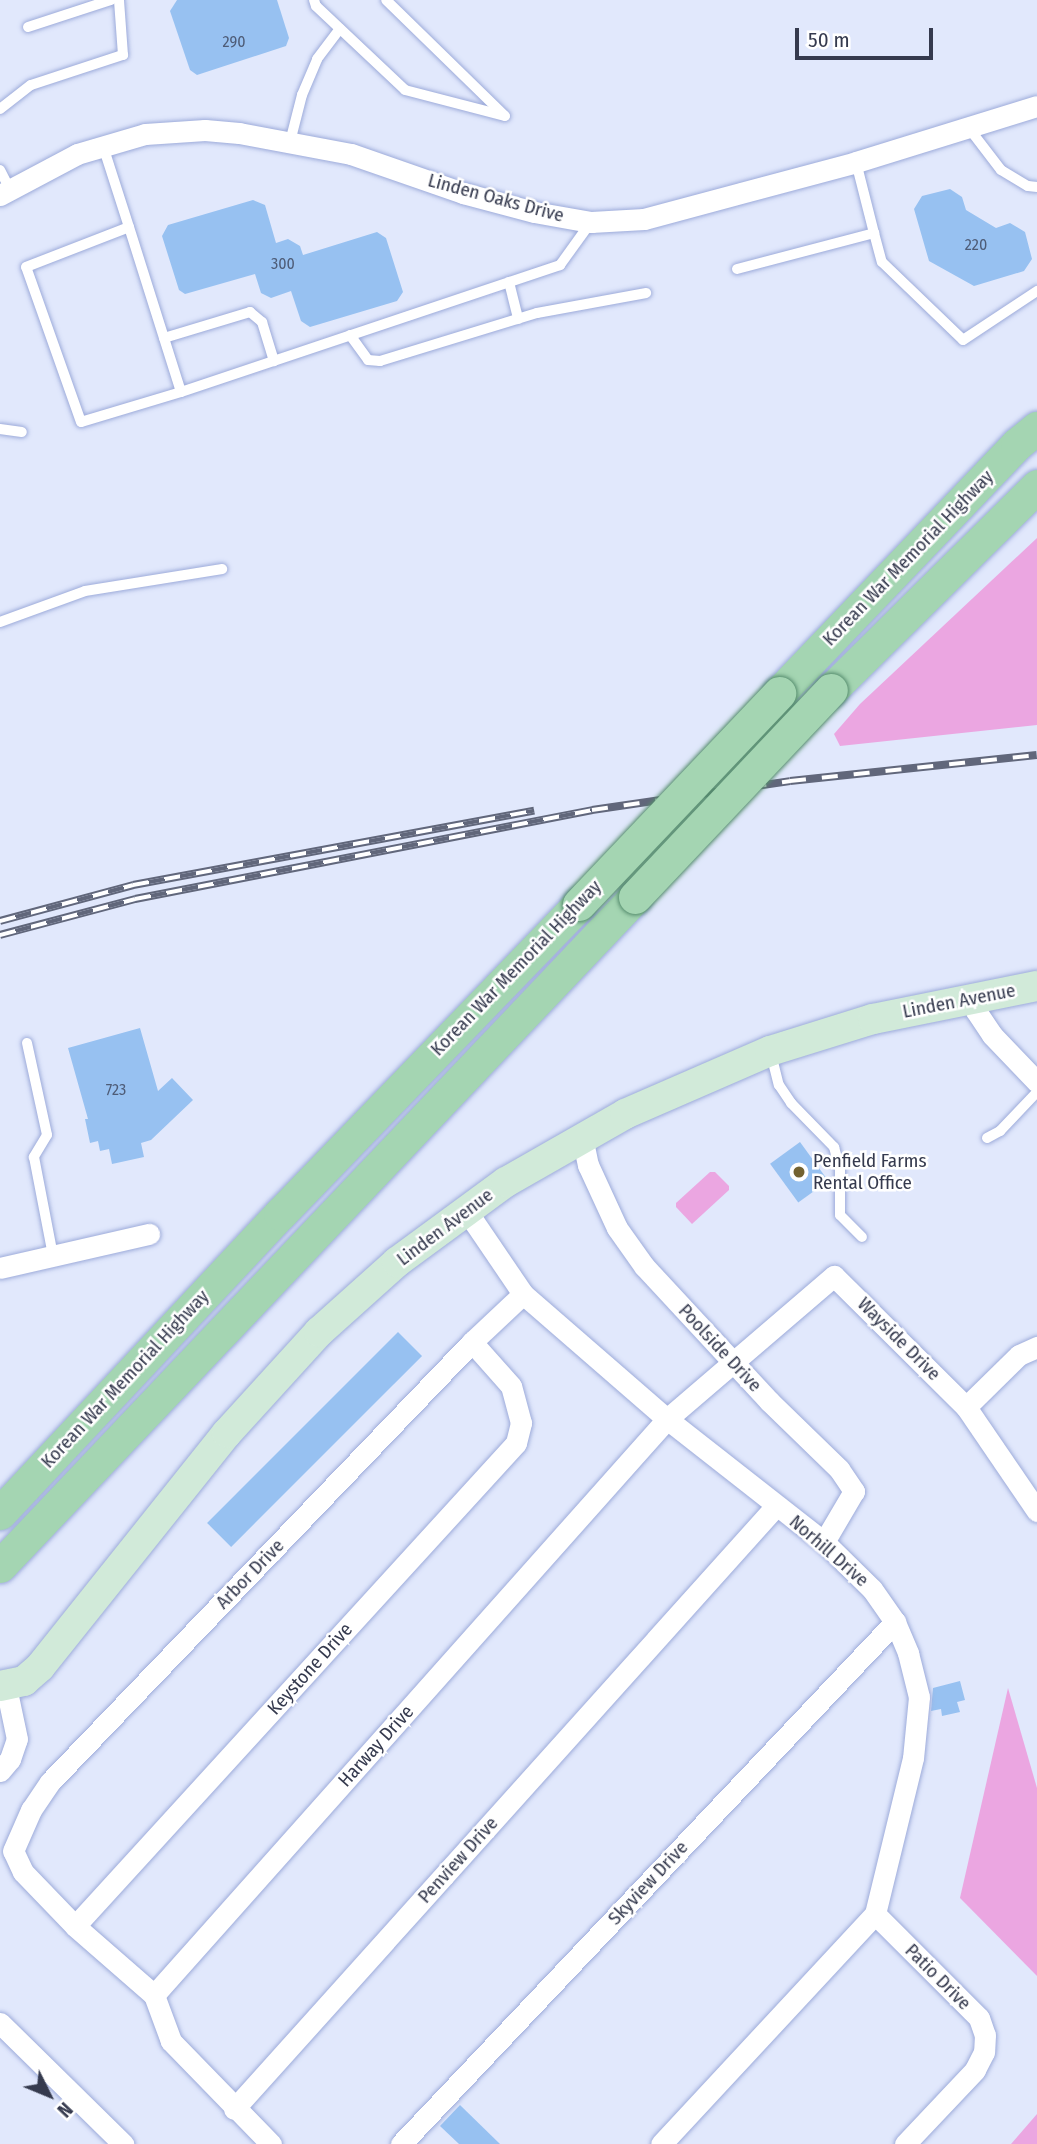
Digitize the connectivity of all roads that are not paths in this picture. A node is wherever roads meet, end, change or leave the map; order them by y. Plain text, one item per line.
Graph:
1 (111, 0) edge
2 (119, 0) edge
3 (314, 0) edge
4 (387, 0) edge
5 (28, 27) dead end
6 (340, 29) junction
7 (1037, 106) edge
8 (0, 109) edge
9 (968, 127) junction
10 (290, 142) junction
11 (103, 146) junction
12 (856, 162) junction
13 (0, 170) edge
14 (1037, 187) edge
15 (5, 192) edge
16 (591, 222) junction
17 (129, 227) junction
18 (874, 233) junction
19 (737, 269) dead end
20 (509, 282) junction
21 (1037, 291) edge
22 (646, 293) dead end
23 (518, 319) junction
24 (350, 335) junction
25 (164, 338) junction
26 (274, 361) junction
27 (181, 392) junction
28 (1037, 428) edge
29 (0, 429) edge
30 (22, 432) dead end
31 (1037, 486) edge
32 (222, 569) dead end
33 (0, 622) edge
34 (1037, 986) edge
35 (973, 997) junction
36 (27, 1042) dead end
37 (770, 1051) junction
38 (1037, 1082) edge
39 (1037, 1092) edge
40 (582, 1137) junction
41 (988, 1138) dead end
42 (466, 1210) junction
43 (149, 1234) dead end
44 (862, 1237) dead end
45 (53, 1256) junction
46 (0, 1268) edge
47 (523, 1294) junction
48 (472, 1342) junction
49 (1037, 1348) edge
50 (733, 1360) junction
51 (966, 1408) junction
52 (667, 1419) junction
53 (776, 1506) junction
54 (1037, 1511) edge
55 (0, 1513) edge
56 (824, 1542) junction
57 (0, 1566) edge
58 (895, 1622) junction
59 (3, 1687) edge
60 (0, 1771) edge
61 (875, 1914) junction
62 (75, 1926) junction
63 (154, 1995) junction
64 (0, 2023) edge
65 (234, 2109) junction
66 (123, 2144) edge
67 (271, 2144) edge
68 (401, 2144) edge
69 (661, 2144) edge
70 (905, 2144) edge

1 - 5 lane
2 - 8 lane
3 - 6 lane
4 - 6 lane
6 - 10 lane
7 - 9 street, Linden Oaks Drive
9 - 12 street, Linden Oaks Drive
9 - 14 lane
10 - 11 street, Linden Oaks Drive
10 - 16 street, Linden Oaks Drive
11 - 15 street, Linden Oaks Drive
11 - 17 lane
12 - 16 street, Linden Oaks Drive
12 - 18 lane
13 - 15 lane
16 - 20 lane
17 - 25 lane
17 - 27 lane
18 - 19 lane
18 - 21 lane
20 - 23 lane
20 - 24 lane
22 - 23 lane
23 - 24 lane
24 - 26 lane
25 - 26 lane
25 - 27 lane
26 - 27 lane
28 - 55 main road, Korean War Memorial Highway, bridge
29 - 30 lane
31 - 57 main road, Korean War Memorial Highway, bridge
32 - 33 lane
34 - 35 street, Linden Avenue
35 - 37 street, Linden Avenue
35 - 38 street
36 - 45 lane
37 - 40 street, Linden Avenue
37 - 44 lane
39 - 41 lane
40 - 42 street, Linden Avenue
40 - 50 street, Poolside Drive
42 - 47 street, Norhill Drive
42 - 59 street, Linden Avenue
43 - 45 street
45 - 46 street
47 - 48 street, Arbor Drive
47 - 52 street, Norhill Drive
48 - 62 street, Keystone Drive
48 - 62 street, Arbor Drive
49 - 51 street
50 - 51 street, Wayside Drive
50 - 52 street, Harway Drive
50 - 56 street, Poolside Drive
51 - 54 street, Wayside Drive
52 - 53 street, Norhill Drive
52 - 63 street, Harway Drive
53 - 56 street, Norhill Drive
53 - 65 street, Penview Drive
56 - 58 street, Norhill Drive
58 - 61 street, Norhill Drive
58 - 68 street, Skyview Drive
59 - 60 street
61 - 69 street, Norhill Drive
61 - 70 street, Patio Drive
62 - 63 street
63 - 65 street
64 - 66 street
65 - 67 street

